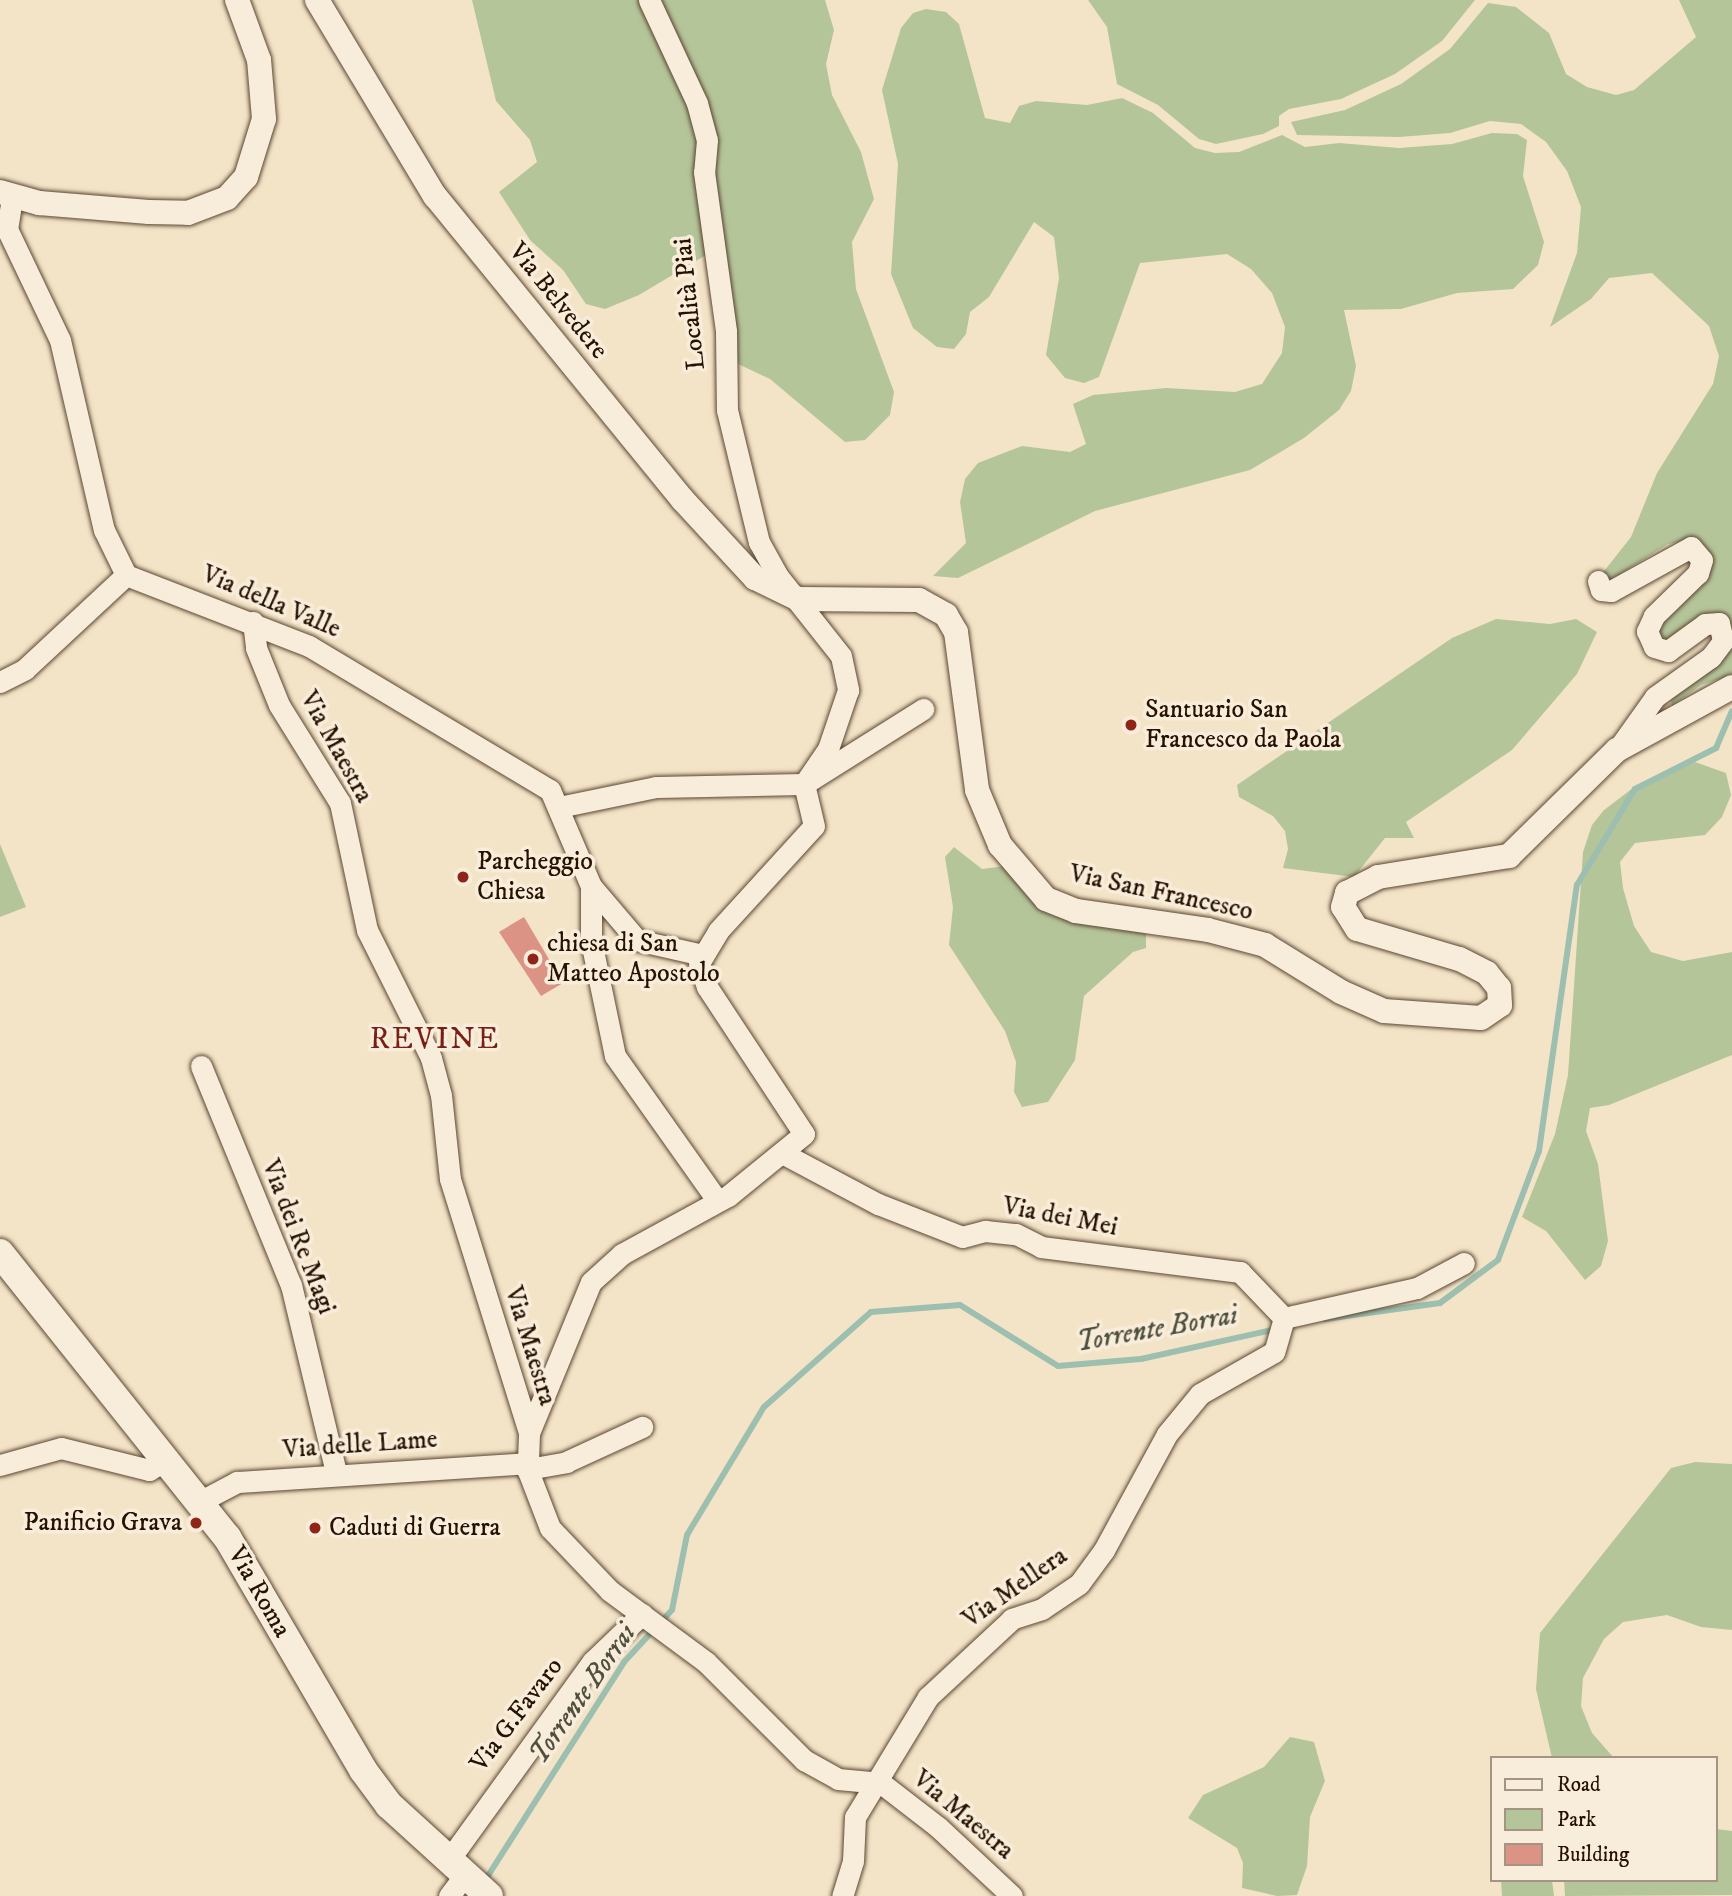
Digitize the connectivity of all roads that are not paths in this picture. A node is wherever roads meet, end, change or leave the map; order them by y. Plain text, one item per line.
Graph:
1 (237, 0) edge
2 (317, 0) edge
3 (649, 0) edge
4 (6, 195) edge
5 (127, 575) junction
6 (1598, 581) dead end
7 (797, 599) junction
8 (253, 622) junction
9 (0, 682) edge
10 (1732, 687) edge
11 (923, 709) dead end
12 (1617, 750) junction
13 (804, 784) junction
14 (559, 807) junction
15 (591, 886) junction
16 (703, 955) junction
17 (201, 1066) dead end
18 (782, 1153) junction
19 (717, 1200) junction
20 (0, 1253) edge
21 (1464, 1263) dead end
22 (1283, 1324) junction
23 (642, 1427) dead end
24 (529, 1433) junction
25 (168, 1459) junction
26 (0, 1465) edge
27 (527, 1466) junction
28 (335, 1473) junction
29 (201, 1501) junction
30 (646, 1618) junction
31 (876, 1783) junction
32 (464, 1882) edge
33 (842, 1896) edge
34 (1012, 1896) edge

1 - 4 street
2 - 7 street, Via Belvedere
3 - 7 street, Località Piai
4 - 5 street
5 - 8 street, Via della Valle
5 - 9 street
6 - 12 street
7 - 12 street, Via San Francesco
7 - 13 street
8 - 14 street, Via della Valle
8 - 24 street, Via Maestra
10 - 12 street, Via San Francesco
11 - 13 street
13 - 14 street
13 - 16 street
14 - 15 street, Via della Valle
15 - 16 street
15 - 19 street
16 - 18 street
17 - 28 street, Via dei Re Magi
18 - 19 street
18 - 22 street, Via dei Mei
19 - 24 street
20 - 25 main road, Via Roma
21 - 22 street
22 - 31 street, Via Mellera
23 - 27 street, Via delle Lame
24 - 27 street, Via Maestra
25 - 26 street
25 - 29 main road, Via Roma
27 - 28 street, Via delle Lame
27 - 30 street, Via Maestra
28 - 29 street, Via delle Lame
29 - 32 main road, Via Roma
30 - 31 street, Via Maestra
30 - 32 street, Via G.Favaro
31 - 33 street, Via Mellera
31 - 34 street, Via Maestra

